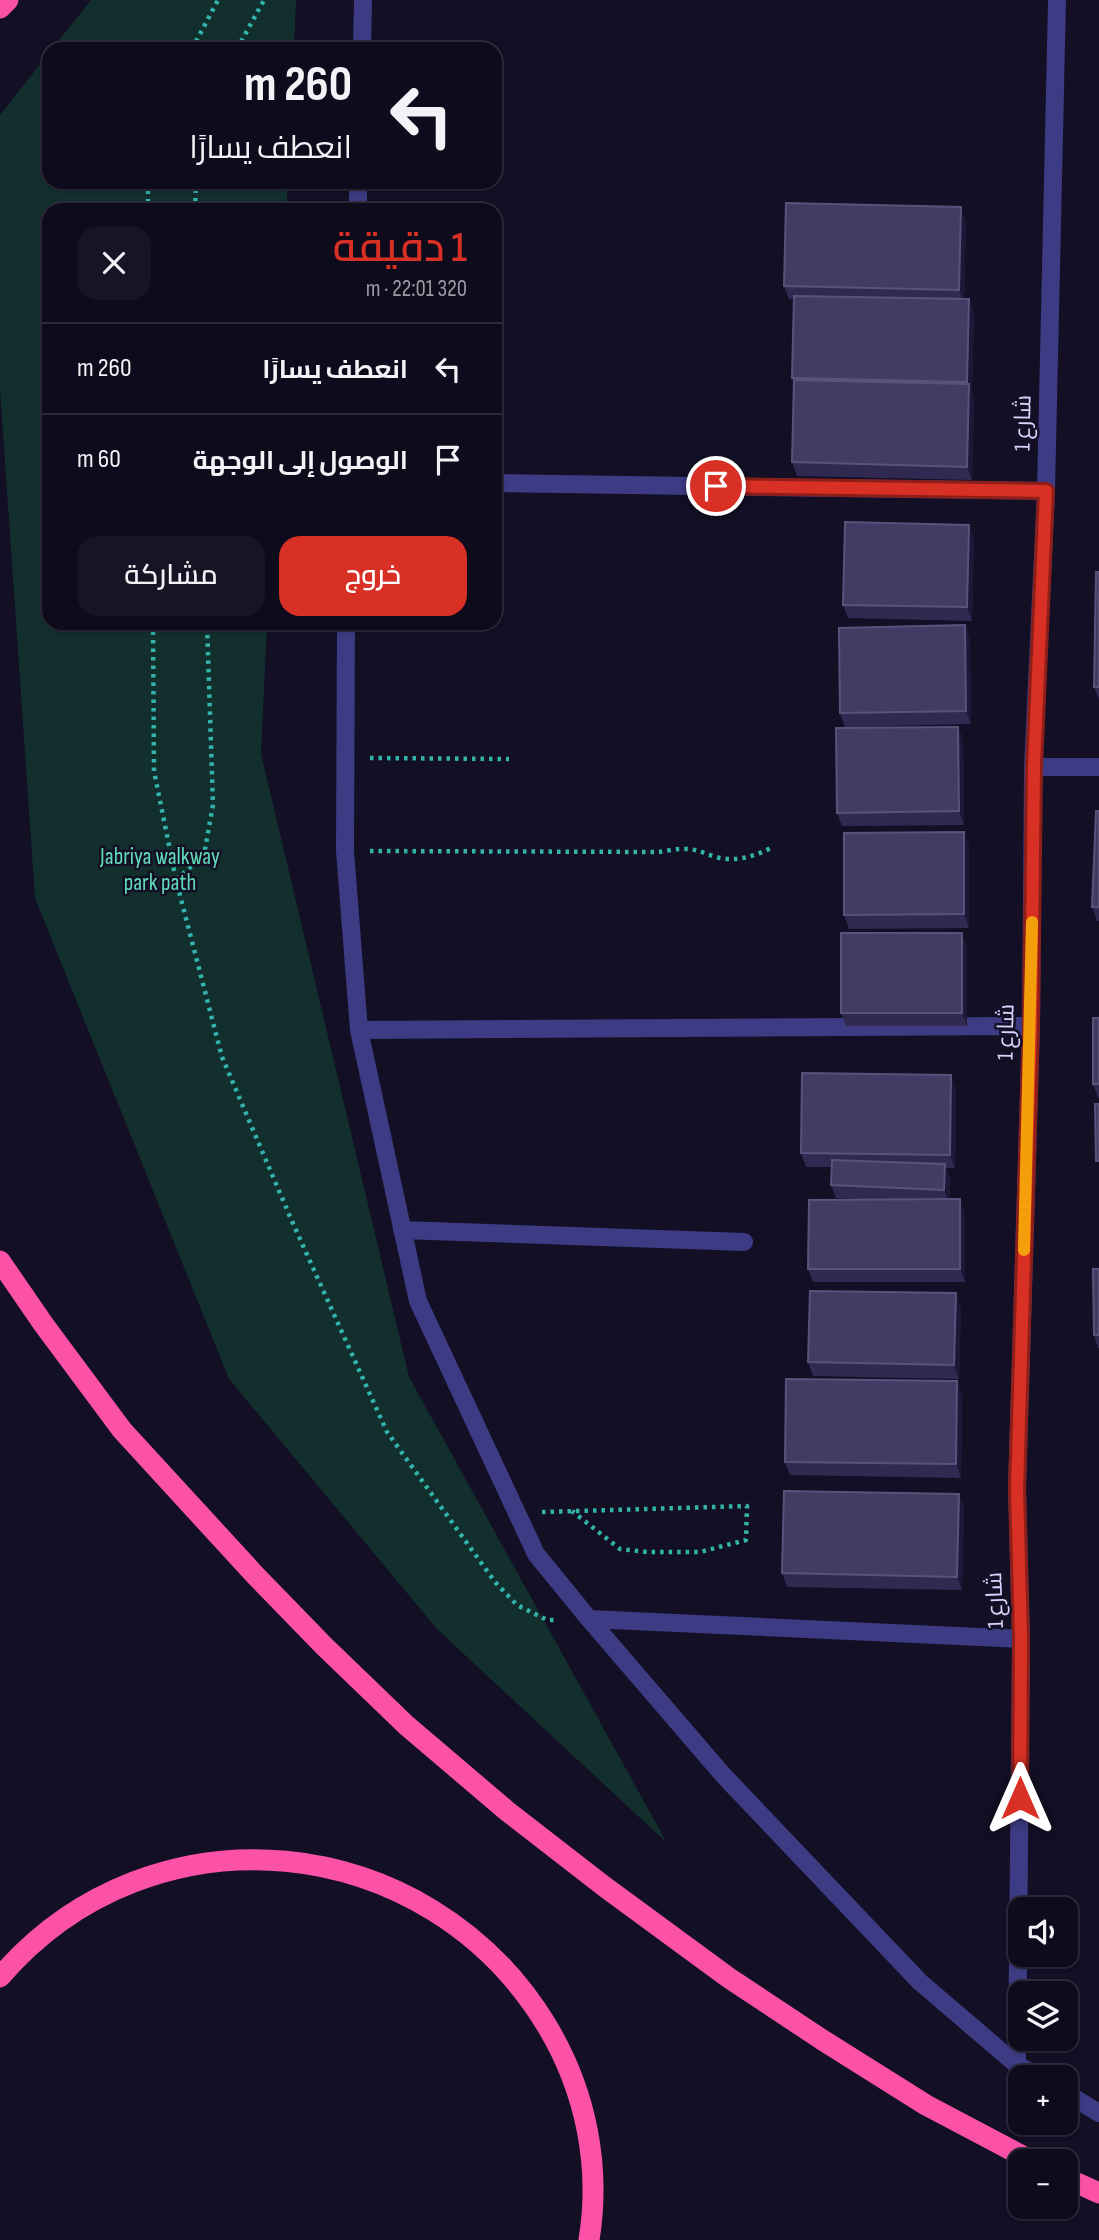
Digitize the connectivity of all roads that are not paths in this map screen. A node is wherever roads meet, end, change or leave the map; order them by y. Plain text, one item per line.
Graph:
1 (8, 0) edge
2 (363, 0) edge
3 (1057, 0) edge
4 (0, 8) edge
5 (362, 42) edge
6 (502, 483) edge
7 (1046, 491) junction
8 (346, 630) edge
9 (1034, 767) junction
10 (1099, 767) edge
11 (1031, 1026) junction
12 (359, 1030) junction
13 (402, 1230) junction
14 (744, 1242) dead end
15 (0, 1261) edge
16 (589, 1619) junction
17 (1021, 1639) junction
18 (0, 1977) edge
19 (1017, 2064) joint
20 (1078, 2100) edge
21 (1099, 2113) edge
22 (1009, 2149) edge
23 (1078, 2183) edge
24 (1099, 2193) edge
25 (589, 2240) edge

1 - 4 highway
2 - 5 street
3 - 7 street, شارع 1
6 - 7 street
7 - 9 street, شارع 1
8 - 12 street
9 - 10 street
9 - 11 street, شارع 1
11 - 12 street
11 - 17 street, شارع 1
12 - 13 street
13 - 14 street
13 - 16 street
15 - 22 highway
16 - 17 street
16 - 19 street
17 - 19 street, شارع 1
18 - 25 highway
20 - 21 street
23 - 24 highway

